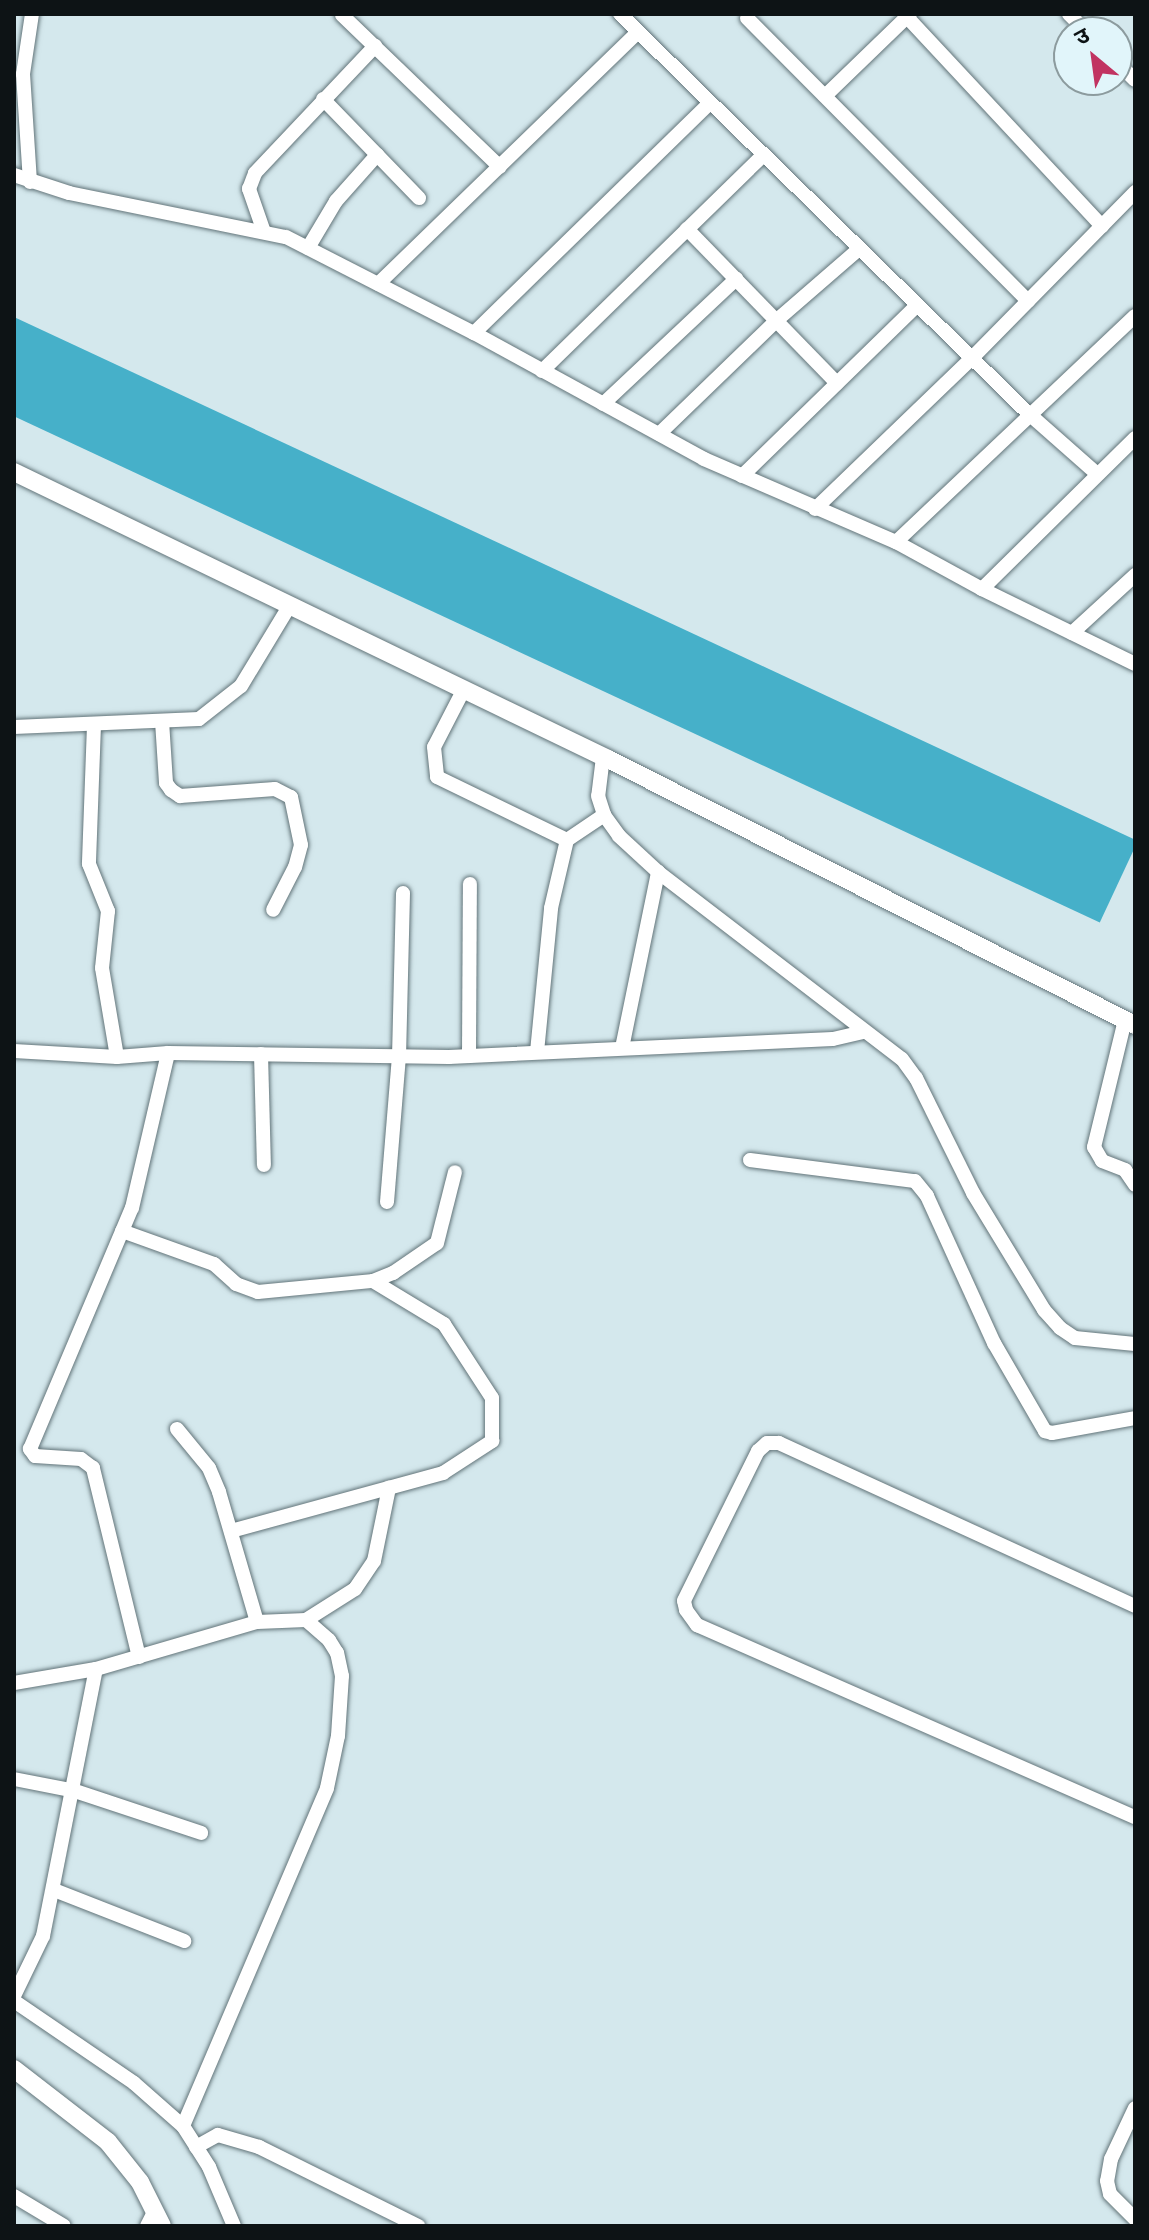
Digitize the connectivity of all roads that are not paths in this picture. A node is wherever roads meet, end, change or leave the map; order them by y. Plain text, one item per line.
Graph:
1 (32, 14) edge
2 (620, 14) edge
3 (342, 15) edge
4 (909, 16) edge
5 (747, 18) dead end
6 (638, 32) junction
7 (375, 46) junction
8 (825, 96) junction
9 (323, 99) junction
10 (709, 104) junction
11 (377, 155) junction
12 (762, 156) junction
13 (500, 167) junction
14 (14, 175) edge
15 (30, 182) junction
16 (1135, 192) edge
17 (419, 198) dead end
18 (1102, 226) junction
19 (687, 229) junction
20 (264, 232) junction
21 (308, 248) junction
22 (859, 249) junction
23 (736, 279) junction
24 (378, 284) junction
25 (1028, 301) junction
26 (917, 305) junction
27 (1135, 316) edge
28 (777, 320) junction
29 (474, 333) junction
30 (972, 358) junction
31 (542, 371) junction
32 (837, 383) junction
33 (603, 404) junction
34 (1029, 414) junction
35 (659, 434) junction
36 (1135, 438) edge
37 (14, 472) edge
38 (1097, 474) junction
39 (742, 476) junction
40 (815, 509) junction
41 (896, 542) junction
42 (1135, 575) edge
43 (982, 589) junction
44 (290, 605) junction
45 (1072, 633) junction
46 (1135, 664) edge
47 (464, 689) junction
48 (162, 721) junction
49 (94, 725) junction
50 (14, 727) edge
51 (603, 757) junction
52 (604, 815) junction
53 (567, 840) junction
54 (658, 872) junction
55 (470, 884) dead end
56 (403, 893) dead end
57 (273, 910) dead end
58 (1130, 1022) edge
59 (863, 1032) junction
60 (622, 1048) junction
61 (14, 1051) edge
62 (537, 1052) junction
63 (168, 1053) junction
64 (261, 1054) junction
65 (469, 1056) junction
66 (117, 1057) junction
67 (399, 1057) junction
68 (750, 1160) dead end
69 (264, 1165) dead end
70 (455, 1172) dead end
71 (1135, 1185) edge
72 (387, 1202) dead end
73 (122, 1231) junction
74 (373, 1281) junction
75 (1135, 1344) edge
76 (1135, 1418) edge
77 (177, 1429) dead end
78 (389, 1488) junction
79 (231, 1531) junction
80 (1135, 1606) edge
81 (306, 1620) junction
82 (257, 1622) junction
83 (139, 1657) junction
84 (96, 1669) junction
85 (14, 1683) edge
86 (14, 1779) edge
87 (75, 1791) junction
88 (1135, 1817) edge
89 (201, 1833) dead end
90 (54, 1890) junction
91 (184, 1941) dead end
92 (14, 1999) edge
93 (14, 2069) edge
94 (1135, 2108) edge
95 (183, 2126) junction
96 (196, 2147) junction
97 (14, 2196) edge
98 (1135, 2219) edge
99 (154, 2221) edge
100 (64, 2226) edge
101 (234, 2226) edge
102 (417, 2226) edge

1 - 15 street
2 - 6 street
3 - 7 street
4 - 8 street
4 - 18 street
5 - 8 street
6 - 10 street
6 - 13 street
7 - 9 street
7 - 13 street
8 - 25 street
9 - 11 street
9 - 20 street
10 - 12 street
10 - 29 street
11 - 17 street
11 - 21 street
12 - 19 street
12 - 22 street
13 - 24 street
14 - 15 street
15 - 20 street
16 - 18 street
18 - 25 street
19 - 23 street
19 - 31 street
20 - 21 street
21 - 24 street
22 - 26 street
22 - 28 street
23 - 28 street
23 - 33 street
24 - 29 street
25 - 30 street
26 - 30 street
26 - 32 street
27 - 34 street
28 - 32 street
28 - 35 street
29 - 31 street
30 - 34 street
30 - 40 street
31 - 33 street
32 - 39 street
33 - 35 street
34 - 38 street
34 - 41 street
35 - 39 street
36 - 38 street
37 - 44 street
38 - 43 street
39 - 40 street
40 - 41 street
41 - 43 street
42 - 45 street
43 - 45 street
44 - 47 street
44 - 48 street
45 - 46 street
47 - 51 street
47 - 53 street
48 - 49 street
48 - 57 street
49 - 50 street
49 - 66 street
51 - 52 street
51 - 58 street
52 - 53 street
52 - 54 street
53 - 62 street
54 - 59 street
54 - 60 street
55 - 65 street
56 - 67 street
58 - 71 street
59 - 60 street
59 - 75 street
60 - 62 street
61 - 66 street
62 - 65 street
63 - 64 street
63 - 66 street
63 - 73 street
64 - 67 street
64 - 69 street
65 - 67 street
67 - 72 street
68 - 76 street
70 - 74 street
73 - 74 street
73 - 83 street
74 - 78 street
77 - 79 street
78 - 79 street
78 - 81 street
79 - 82 street
80 - 88 street
81 - 82 street
81 - 95 street
82 - 83 street
83 - 84 street
84 - 85 street
84 - 87 street
86 - 87 street
87 - 89 street
87 - 90 street
90 - 91 street
90 - 92 street
92 - 95 street
93 - 99 street
94 - 98 street
95 - 96 street
96 - 101 street
96 - 102 street
97 - 100 street

